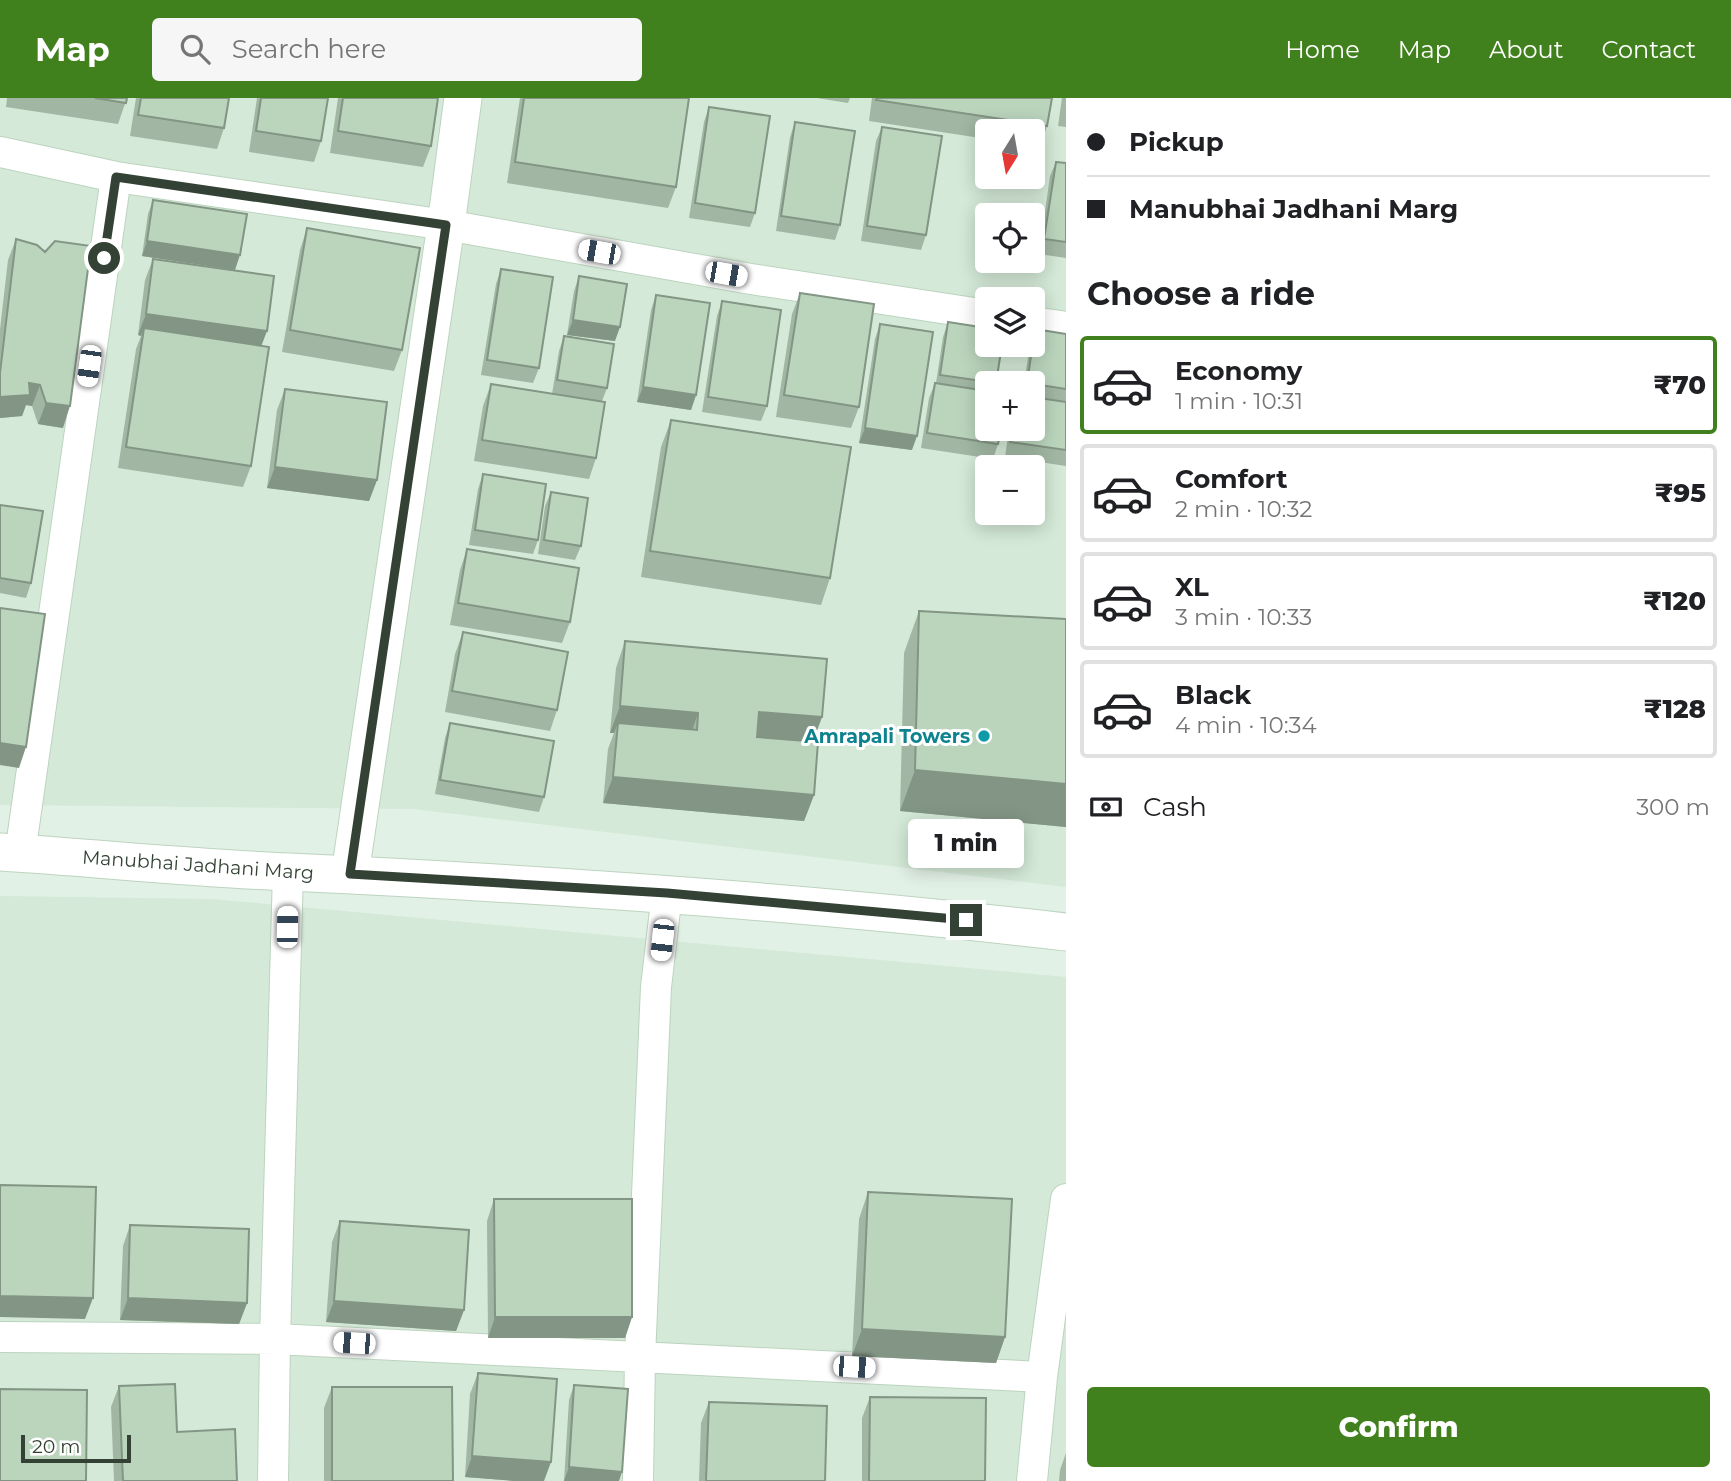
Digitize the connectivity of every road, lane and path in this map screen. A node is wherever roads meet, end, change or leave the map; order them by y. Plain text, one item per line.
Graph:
1 (463, 98) edge
2 (0, 152) edge
3 (116, 177) junction
4 (446, 225) junction
5 (975, 313) edge
6 (1045, 324) edge
7 (1066, 327) edge
8 (10, 853) edge
9 (288, 872) junction
10 (350, 874) junction
11 (667, 893) junction
12 (1066, 932) edge
13 (1066, 1199) edge
14 (0, 1337) edge
15 (275, 1339) junction
16 (640, 1357) junction
17 (1042, 1377) junction
18 (273, 1481) edge
19 (638, 1481) edge
20 (1032, 1481) edge

1 - 4 street
2 - 3 street
3 - 4 street
3 - 8 street
4 - 5 street
4 - 10 street
6 - 7 street
8 - 9 street, Manubhai Jadhani Marg
9 - 10 street, Manubhai Jadhani Marg
9 - 15 street
10 - 11 street, Manubhai Jadhani Marg
11 - 12 street, Manubhai Jadhani Marg
11 - 16 street
13 - 17 street
14 - 15 street
15 - 16 street
15 - 18 street
16 - 17 street
16 - 19 street
17 - 20 street

